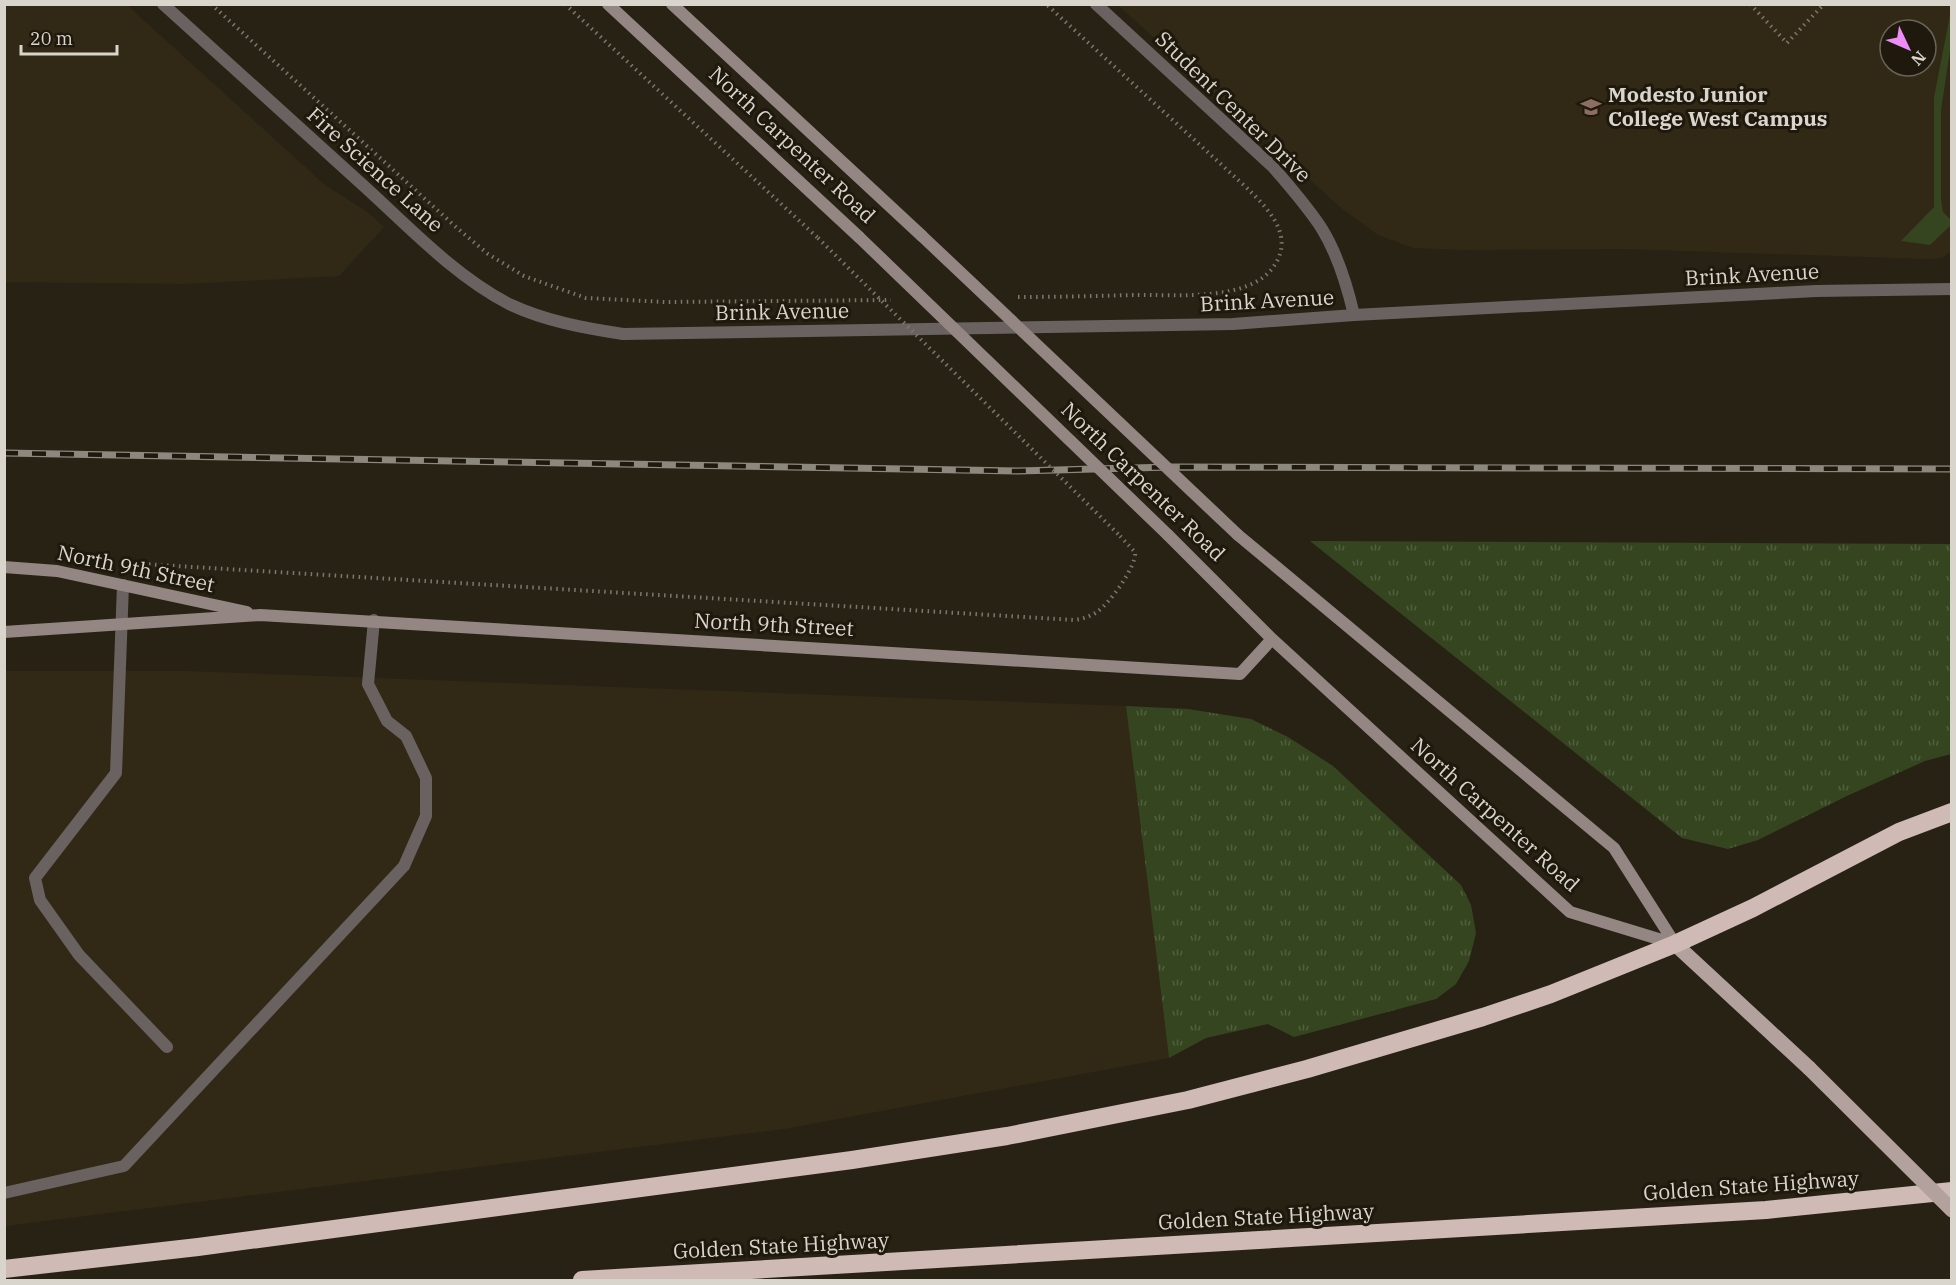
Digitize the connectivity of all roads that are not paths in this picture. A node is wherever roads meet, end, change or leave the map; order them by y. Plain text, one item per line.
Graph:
1 (163, 4) edge
2 (608, 4) edge
3 (672, 4) edge
4 (1096, 4) edge
5 (1952, 289) edge
6 (1354, 315) junction
7 (584, 328) joint
8 (4, 567) edge
9 (123, 585) junction
10 (260, 615) junction
11 (374, 620) junction
12 (122, 625) junction
13 (4, 632) edge
14 (1272, 639) junction
15 (1952, 812) edge
16 (1675, 944) junction
17 (167, 1047) dead end
18 (1952, 1191) edge
19 (4, 1193) edge
20 (1952, 1210) edge
21 (4, 1269) edge
22 (582, 1281) edge

1 - 7 street, Fire Science Lane
2 - 14 main road, North Carpenter Road, bridge
3 - 16 main road, North Carpenter Road, bridge
4 - 6 street, Student Center Drive
5 - 6 street, Brink Avenue
6 - 7 street, Brink Avenue
8 - 9 main road, North 9th Street
9 - 10 main road, North 9th Street
9 - 12 street
10 - 11 main road, North 9th Street
10 - 12 main road, North 9th Street
11 - 14 main road, North 9th Street
11 - 19 street
12 - 13 main road, North 9th Street
12 - 17 street
14 - 16 main road, North Carpenter Road
15 - 16 highway
16 - 20 main road, North Carpenter Road, bridge
16 - 21 highway
18 - 22 highway, Golden State Highway

